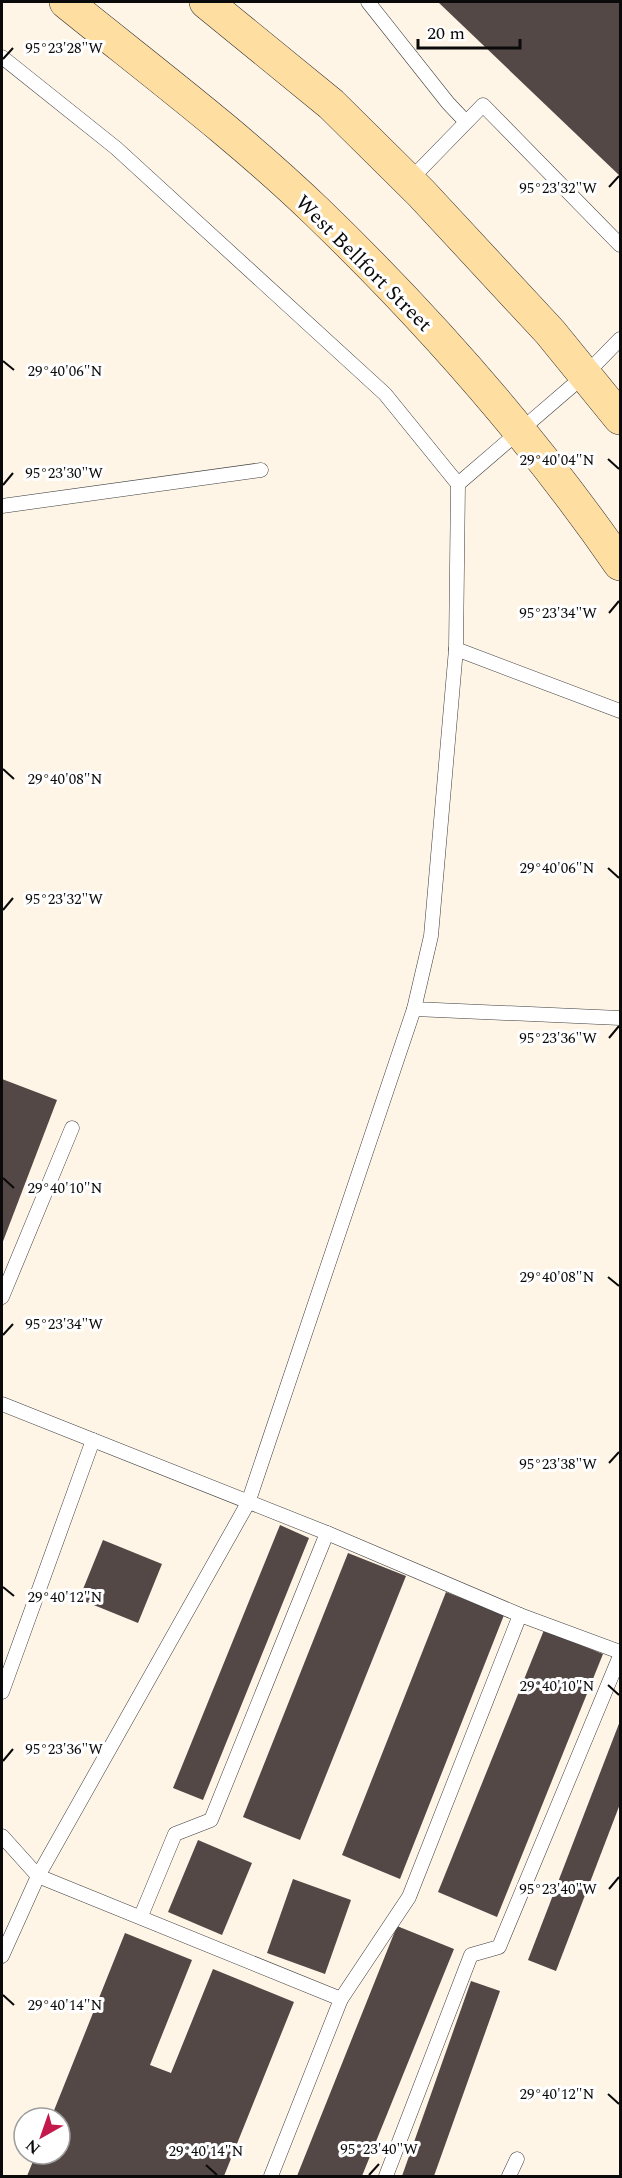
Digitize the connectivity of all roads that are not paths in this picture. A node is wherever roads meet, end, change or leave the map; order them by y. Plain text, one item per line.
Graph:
1 (66, 2) edge
2 (206, 2) edge
3 (368, 2) edge
4 (2, 57) edge
5 (466, 122) junction
6 (409, 181) junction
7 (621, 245) edge
8 (621, 339) edge
9 (586, 374) junction
10 (621, 418) edge
11 (521, 432) junction
12 (261, 470) dead end
13 (458, 484) junction
14 (2, 506) edge
15 (621, 564) edge
16 (456, 649) junction
17 (621, 711) edge
18 (414, 1009) junction
19 (621, 1018) edge
20 (72, 1128) dead end
21 (2, 1297) edge
22 (2, 1404) edge
23 (93, 1440) junction
24 (248, 1503) junction
25 (327, 1533) junction
26 (520, 1615) junction
27 (621, 1654) edge
28 (2, 1692) edge
29 (2, 1836) edge
30 (38, 1876) junction
31 (141, 1916) junction
32 (2, 1956) edge
33 (341, 1999) junction
34 (517, 2159) dead end
35 (271, 2176) edge
36 (386, 2176) edge
37 (509, 2176) edge

1 - 11 main road, West Bellfort Street
2 - 6 main road
3 - 5 lane
4 - 13 lane
5 - 6 lane
5 - 7 lane
6 - 9 main road
8 - 9 lane
9 - 10 main road
9 - 11 lane
11 - 13 lane
11 - 15 main road, West Bellfort Street
12 - 14 lane
13 - 16 lane
16 - 17 lane
16 - 18 lane
18 - 19 lane
18 - 24 lane
20 - 21 lane
22 - 23 lane
23 - 24 lane
23 - 28 lane
24 - 25 lane
24 - 30 lane
25 - 26 lane
25 - 31 lane
26 - 27 lane
26 - 33 lane
27 - 36 lane
29 - 30 lane
30 - 31 lane
30 - 32 lane
31 - 33 lane
33 - 35 lane
34 - 37 lane

